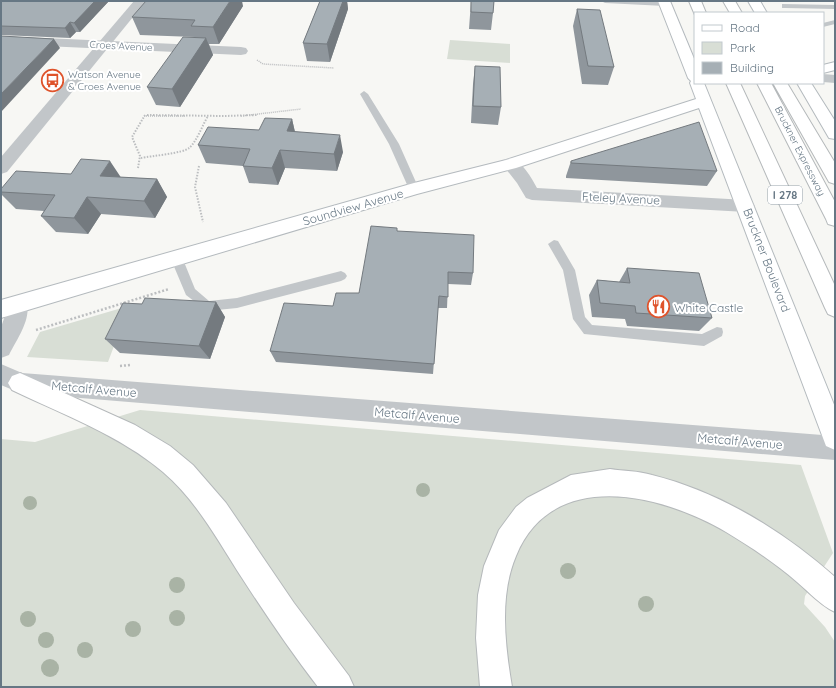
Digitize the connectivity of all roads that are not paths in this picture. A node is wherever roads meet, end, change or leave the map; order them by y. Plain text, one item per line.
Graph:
1 (140, 1) edge
2 (605, 1) edge
3 (695, 1) edge
4 (722, 1) edge
5 (728, 1) edge
6 (754, 1) edge
7 (665, 2) edge
8 (785, 6) dead end
9 (835, 7) edge
10 (700, 12) edge
11 (728, 12) edge
12 (735, 12) edge
13 (760, 12) edge
14 (835, 22) edge
15 (824, 25) edge
16 (1, 40) edge
17 (104, 45) junction
18 (242, 51) dead end
19 (835, 66) edge
20 (824, 69) edge
21 (694, 75) edge
22 (824, 78) edge
23 (835, 78) edge
24 (697, 84) edge
25 (733, 84) edge
26 (765, 84) edge
27 (781, 84) edge
28 (805, 84) edge
29 (364, 94) dead end
30 (704, 101) junction
31 (835, 134) edge
32 (510, 164) junction
33 (2, 165) edge
34 (835, 178) edge
35 (414, 189) junction
36 (746, 206) junction
37 (835, 219) edge
38 (554, 244) dead end
39 (176, 257) junction
40 (342, 276) dead end
41 (9, 307) edge
42 (835, 308) edge
43 (717, 332) dead end
44 (1, 348) edge
45 (10, 379) edge
46 (835, 438) edge
47 (835, 448) edge
48 (835, 597) edge
49 (338, 687) edge
50 (496, 687) edge

1 - 17 street
2 - 7 lane
3 - 10 main road
4 - 11 main road
5 - 12 main road
6 - 13 main road
7 - 21 main road
8 - 9 lane
14 - 15 lane
16 - 17 street, Croes Avenue
17 - 18 street, Croes Avenue
17 - 33 street
19 - 20 main road
22 - 23 street
24 - 30 main road, Bruckner Boulevard
25 - 42 main road, I 278
26 - 37 main road, Bruckner Expressway / I 278
27 - 34 main road
28 - 31 main road
29 - 35 lane
30 - 32 main road, Soundview Avenue
30 - 36 main road, Bruckner Boulevard
32 - 35 main road, Soundview Avenue
32 - 36 street, Fteley Avenue
35 - 39 main road, Soundview Avenue
36 - 46 main road, Bruckner Boulevard
38 - 43 lane
39 - 40 lane
39 - 41 main road, Soundview Avenue
41 - 44 street
45 - 47 street, Metcalf Avenue
45 - 49 main road
48 - 50 main road

